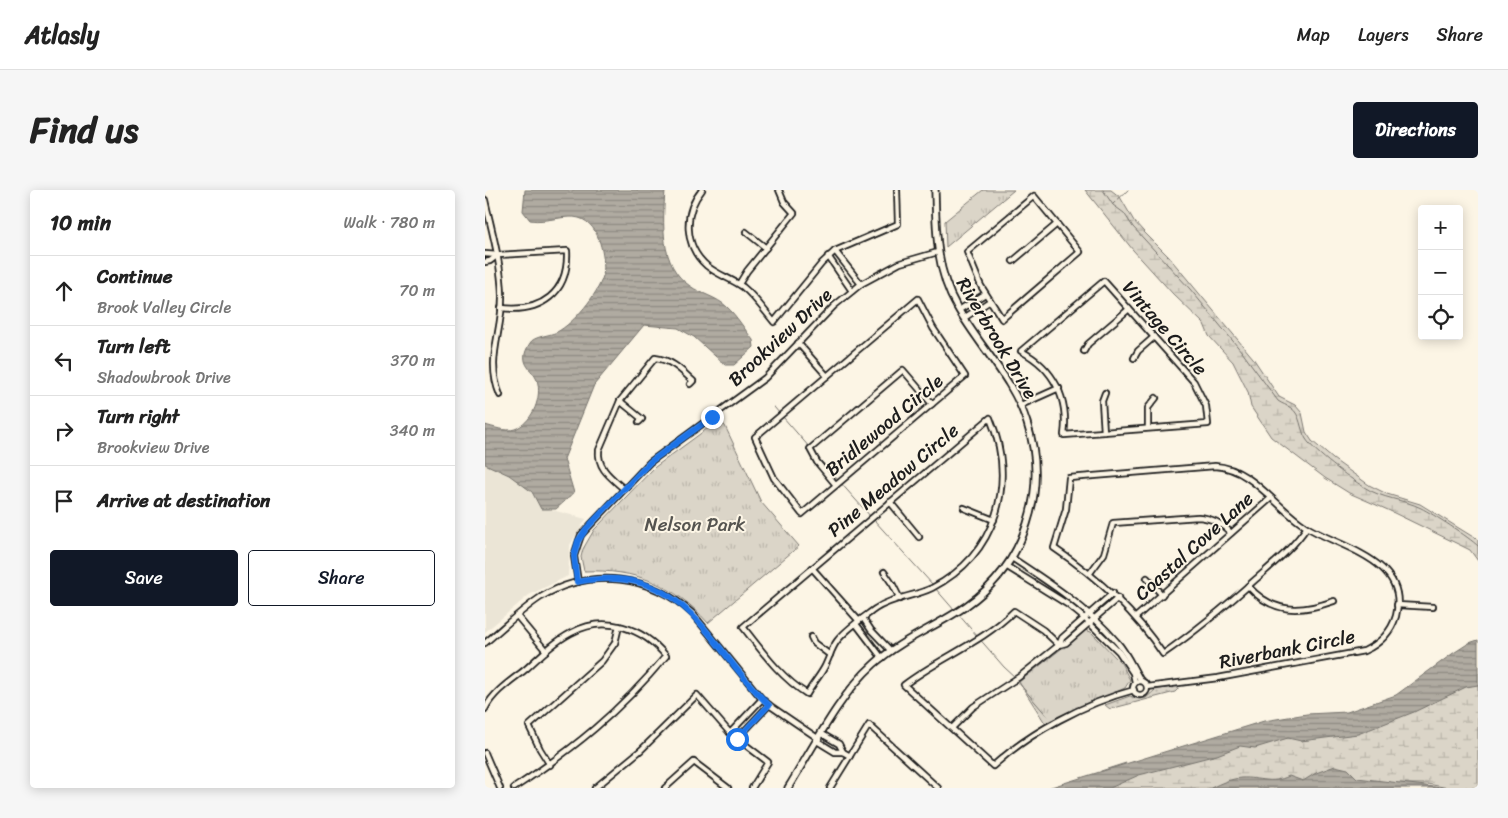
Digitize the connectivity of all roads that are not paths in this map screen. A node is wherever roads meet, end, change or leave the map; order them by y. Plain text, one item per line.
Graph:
1 (702, 190) edge
2 (779, 190) edge
3 (897, 190) edge
4 (935, 190) edge
5 (485, 200) edge
6 (1057, 224) junction
7 (746, 232) dead end
8 (766, 248) junction
9 (835, 251) junction
10 (938, 252) junction
11 (485, 254) edge
12 (498, 255) junction
13 (828, 256) junction
14 (842, 260) junction
15 (1013, 261) dead end
16 (485, 262) edge
17 (835, 266) junction
18 (739, 284) junction
19 (861, 284) junction
20 (852, 290) junction
21 (985, 294) junction
22 (977, 299) junction
23 (990, 301) junction
24 (981, 307) junction
25 (501, 308) junction
26 (1129, 309) junction
27 (959, 310) junction
28 (964, 318) junction
29 (1154, 336) junction
30 (798, 343) junction
31 (1084, 351) dead end
32 (1134, 358) dead end
33 (827, 376) junction
34 (690, 384) dead end
35 (1059, 388) junction
36 (1105, 393) dead end
37 (500, 395) dead end
38 (1156, 398) dead end
39 (620, 401) junction
40 (931, 404) junction
41 (1021, 405) junction
42 (639, 422) dead end
43 (1148, 428) junction
44 (1104, 432) junction
45 (836, 485) junction
46 (623, 489) junction
47 (1271, 498) junction
48 (890, 502) junction
49 (964, 508) dead end
50 (994, 520) junction
51 (1307, 527) junction
52 (1231, 533) junction
53 (919, 537) dead end
54 (1012, 558) junction
55 (1007, 566) junction
56 (813, 568) junction
57 (883, 572) dead end
58 (1090, 573) junction
59 (1147, 578) dead end
60 (577, 582) junction
61 (1248, 586) junction
62 (1113, 593) junction
63 (1162, 594) junction
64 (1118, 598) junction
65 (900, 600) junction
66 (1334, 601) dead end
67 (1397, 605) junction
68 (1433, 607) dead end
69 (1090, 613) junction
70 (517, 616) junction
71 (1136, 617) junction
72 (1084, 618) junction
73 (1095, 618) junction
74 (859, 621) junction
75 (1089, 623) junction
76 (619, 626) junction
77 (871, 629) junction
78 (864, 634) junction
79 (811, 637) dead end
80 (485, 643) edge
81 (1059, 645) junction
82 (547, 651) junction
83 (891, 651) junction
84 (830, 655) junction
85 (882, 658) junction
86 (1141, 681) junction
87 (1135, 682) junction
88 (1147, 686) junction
89 (1133, 690) junction
90 (762, 699) junction
91 (769, 705) junction
92 (485, 707) edge
93 (952, 728) junction
94 (730, 733) junction
95 (819, 738) junction
96 (737, 739) junction
97 (843, 752) junction
98 (485, 753) edge
99 (850, 756) junction
100 (550, 765) junction
101 (500, 788) edge
102 (514, 788) edge
103 (595, 788) edge
104 (665, 788) edge
105 (728, 788) edge
106 (753, 788) edge
107 (789, 788) edge
108 (830, 788) edge
109 (938, 788) edge

1 - 18 street
2 - 8 street
3 - 9 street
4 - 10 street, Riverbrook Drive
5 - 12 street
6 - 15 street
6 - 21 street
6 - 23 street
7 - 8 street
8 - 18 street
9 - 13 street
9 - 14 street
10 - 19 street, Brookview Drive
10 - 27 street, Riverbrook Drive
11 - 12 street
12 - 16 street
12 - 25 street
12 - 25 street
13 - 17 street
13 - 18 street
14 - 17 street
14 - 19 street
17 - 20 street
19 - 20 street, Brookview Drive
20 - 30 street, Brookview Drive
21 - 22 street
21 - 23 street
22 - 24 street
22 - 27 street
23 - 24 street
24 - 28 street
25 - 37 street
26 - 29 street, Vintage Circle
26 - 31 street
26 - 35 street, Vintage Circle
27 - 28 street, Riverbrook Drive
28 - 41 street, Riverbrook Drive
29 - 32 street
29 - 43 street, Vintage Circle
30 - 33 street
30 - 46 street, Brookview Drive
33 - 40 street, Bridlewood Circle
33 - 45 street, Bridlewood Circle
34 - 39 street
35 - 41 street
35 - 44 street, Vintage Circle
36 - 44 street
38 - 43 street
39 - 42 street
39 - 46 street
40 - 45 street, Bridlewood Circle
40 - 45 street
41 - 54 street, Riverbrook Drive
43 - 44 street, Vintage Circle
46 - 60 street, Brookview Drive
47 - 51 street, Riverbank Circle
47 - 52 street, Coastal Cove Lane
47 - 58 street, Riverbank Circle
48 - 50 street, Pine Meadow Circle
48 - 53 street
48 - 56 street, Pine Meadow Circle
49 - 50 street
50 - 65 street, Pine Meadow Circle
51 - 61 street
51 - 67 street, Riverbank Circle
52 - 58 street
52 - 63 street, Coastal Cove Lane
54 - 55 street, Riverbrook Drive
54 - 69 street
55 - 72 street
55 - 83 street, Riverbrook Drive
56 - 74 street
56 - 84 street, Pine Meadow Circle
57 - 65 street
58 - 62 street, Riverbank Circle
59 - 63 street
60 - 70 street
60 - 90 street
61 - 66 street
61 - 71 street, Riverbank Circle
62 - 64 street, Riverbank Circle
62 - 69 street
63 - 71 street, Coastal Cove Lane
64 - 71 street, Riverbank Circle
64 - 73 street
65 - 74 street, Pine Meadow Circle
67 - 68 street
67 - 88 street, Riverbank Circle
69 - 72 street
69 - 73 street
70 - 80 street
70 - 82 street
72 - 75 street
72 - 81 street
73 - 75 street
73 - 86 street
74 - 77 street
74 - 78 street
74 - 84 street, Pine Meadow Circle
75 - 81 street
75 - 87 street
76 - 82 street
76 - 100 street
76 - 100 street
77 - 78 street
77 - 83 street
78 - 85 street
79 - 84 street
81 - 93 street
81 - 93 street
82 - 92 street
83 - 85 street, Riverbrook Drive
85 - 95 street, Riverbrook Drive
86 - 87 street
86 - 88 street
87 - 89 street
88 - 89 street
89 - 93 street
90 - 91 street
90 - 94 street
91 - 95 street
91 - 96 street
94 - 96 street
94 - 103 street
95 - 97 street
95 - 97 street
95 - 107 street, Riverbrook Drive
96 - 106 street
97 - 99 street
98 - 101 street
99 - 108 street
99 - 109 street
100 - 102 street
104 - 105 street

